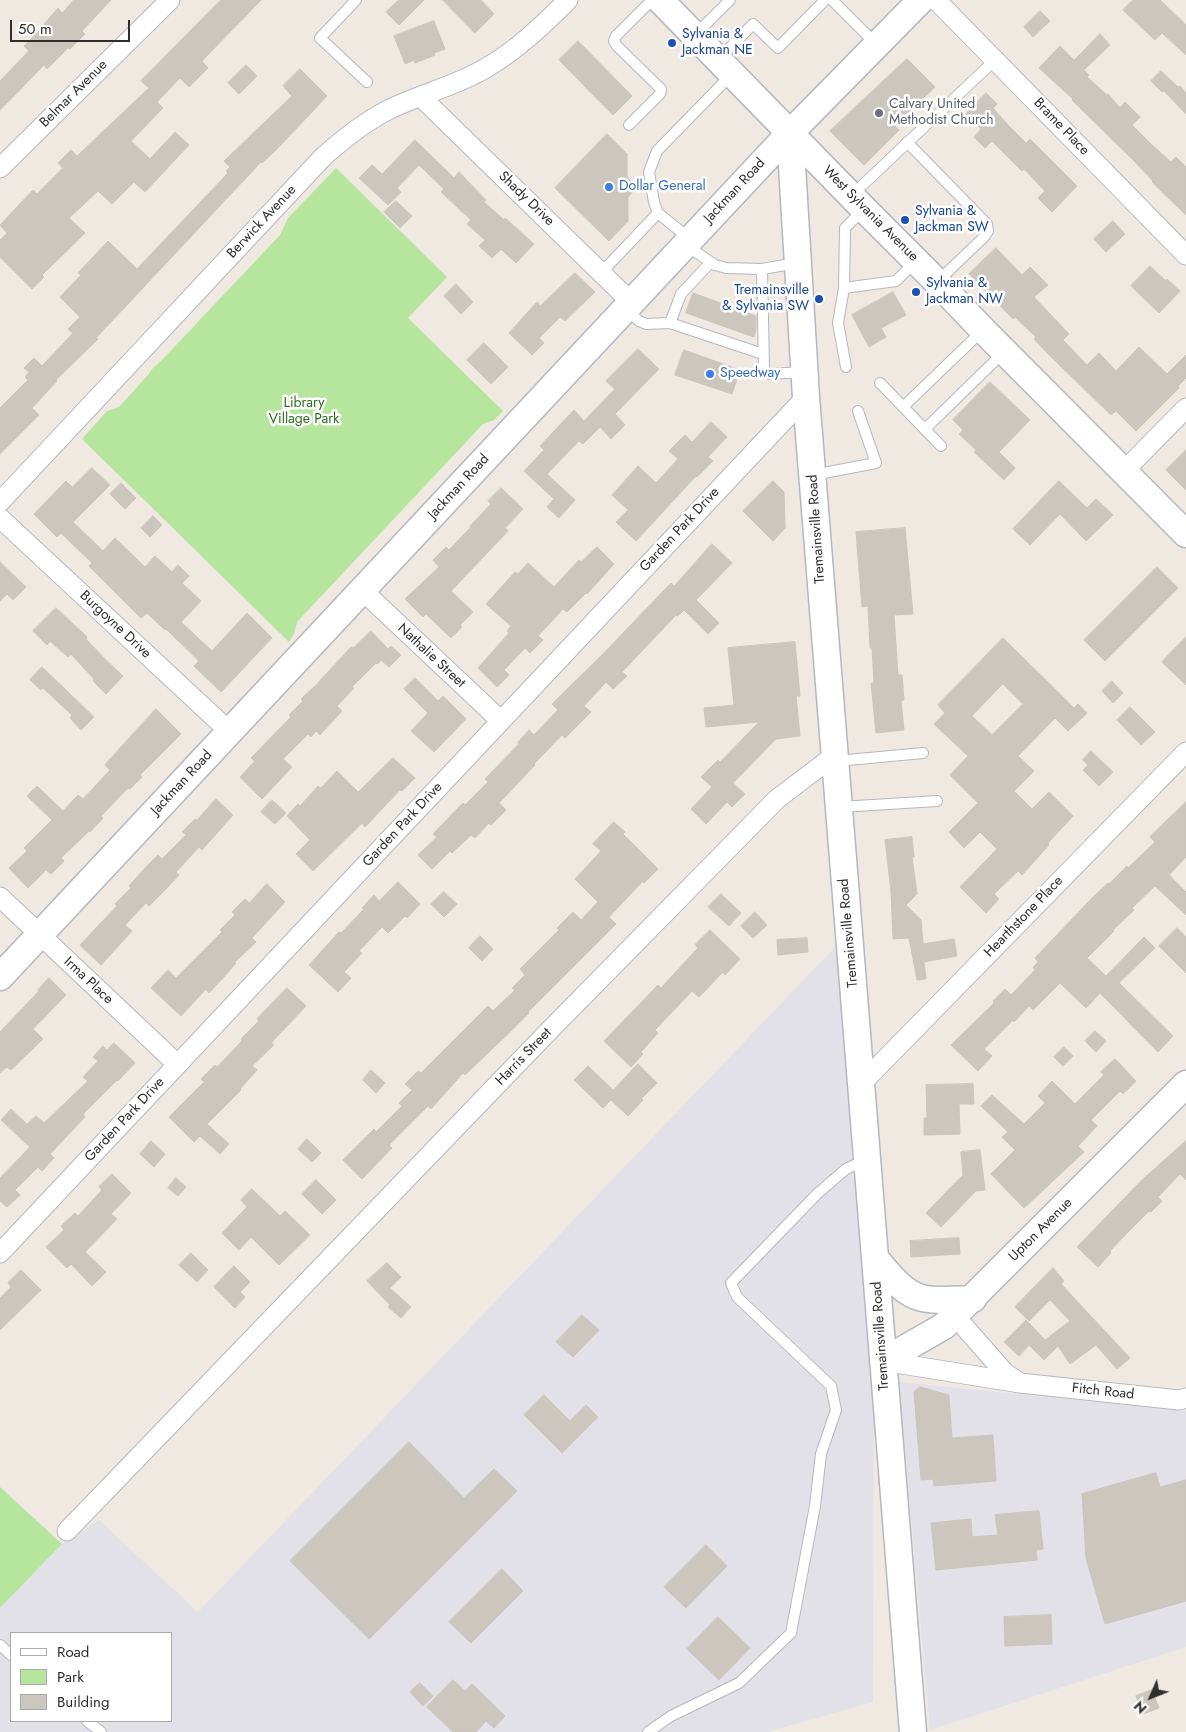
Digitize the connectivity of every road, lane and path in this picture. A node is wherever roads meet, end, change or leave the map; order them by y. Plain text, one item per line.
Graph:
1 (170, 0) edge
2 (356, 0) edge
3 (568, 0) edge
4 (652, 0) edge
5 (660, 0) edge
6 (730, 0) edge
7 (825, 0) edge
8 (832, 0) edge
9 (919, 2) edge
10 (695, 36) junction
11 (877, 44) junction
12 (995, 60) junction
13 (725, 67) junction
14 (367, 82) dead end
15 (420, 97) junction
16 (629, 125) dead end
17 (790, 133) junction
18 (907, 142) junction
19 (0, 168) edge
20 (857, 203) junction
21 (658, 212) junction
22 (687, 242) junction
23 (1186, 254) edge
24 (916, 261) junction
25 (710, 263) junction
26 (798, 263) junction
27 (762, 269) junction
28 (601, 273) junction
29 (937, 282) junction
30 (844, 288) junction
31 (628, 305) junction
32 (670, 324) junction
33 (982, 330) junction
34 (1004, 352) junction
35 (763, 354) junction
36 (846, 367) dead end
37 (880, 383) dead end
38 (805, 384) junction
39 (903, 407) junction
40 (1186, 408) edge
41 (858, 411) dead end
42 (925, 429) junction
43 (941, 446) dead end
44 (1124, 471) junction
45 (813, 475) junction
46 (0, 502) edge
47 (0, 518) edge
48 (1186, 534) edge
49 (362, 590) junction
50 (500, 721) junction
51 (230, 732) junction
52 (1186, 752) edge
53 (922, 753) dead end
54 (835, 758) junction
55 (938, 801) dead end
56 (839, 807) junction
57 (0, 896) edge
58 (40, 935) junction
59 (0, 977) edge
60 (178, 1064) junction
61 (862, 1083) junction
62 (1186, 1084) edge
63 (868, 1158) junction
64 (0, 1253) edge
65 (875, 1258) junction
66 (964, 1307) junction
67 (883, 1361) junction
68 (1020, 1383) junction
69 (1186, 1398) edge
70 (67, 1531) dead end
71 (0, 1645) edge
72 (10, 1654) edge
73 (89, 1722) edge
74 (101, 1732) edge
75 (648, 1732) edge
76 (913, 1732) edge

1 - 19 street, Belmar Avenue
2 - 14 lane
3 - 15 street, Berwick Avenue
4 - 16 lane
5 - 10 street, West Sylvania Avenue
6 - 10 lane
7 - 13 lane
8 - 11 lane
9 - 11 street, Jackman Road
9 - 12 street, Brame Place
10 - 13 street, West Sylvania Avenue
11 - 17 street, Jackman Road
12 - 18 lane
12 - 23 street, Brame Place
13 - 17 street, West Sylvania Avenue
13 - 21 lane
15 - 28 street, Shady Drive
15 - 46 street, Berwick Avenue
17 - 20 street, West Sylvania Avenue
17 - 22 street, Jackman Road
17 - 26 street, Tremainsville Road
18 - 20 lane
18 - 29 lane
20 - 24 street, West Sylvania Avenue
20 - 30 lane
21 - 22 lane
21 - 28 lane
22 - 25 lane
22 - 31 street, Jackman Road
24 - 29 street, West Sylvania Avenue
24 - 30 lane
25 - 27 lane
25 - 32 lane
26 - 27 lane
26 - 38 street, Tremainsville Road
27 - 35 lane
28 - 31 street, Shady Drive
29 - 33 street, West Sylvania Avenue
30 - 36 lane
31 - 32 lane
31 - 49 street, Jackman Road
32 - 35 lane
33 - 34 street, West Sylvania Avenue
33 - 39 lane
34 - 42 lane
34 - 44 street, West Sylvania Avenue
35 - 38 lane
37 - 39 lane
38 - 45 street, Tremainsville Road
38 - 50 street, Garden Park Drive
39 - 42 lane
40 - 44 street
41 - 45 lane
42 - 43 lane
44 - 48 street, West Sylvania Avenue
45 - 54 street, Tremainsville Road
47 - 51 street, Burgoyne Drive
49 - 50 street, Nathalie Street
49 - 51 street, Jackman Road
50 - 60 street, Garden Park Drive
51 - 58 street, Jackman Road
52 - 61 street, Hearthstone Place
53 - 54 lane
54 - 56 street, Tremainsville Road
54 - 70 street, Harris Street
55 - 56 lane
56 - 61 street, Tremainsville Road
57 - 58 street, Irma Place
58 - 59 street, Jackman Road
58 - 60 street, Irma Place
60 - 64 street, Garden Park Drive
61 - 63 street, Tremainsville Road
62 - 66 street, Upton Avenue
63 - 65 street, Tremainsville Road
63 - 75 lane
65 - 66 street
65 - 67 street, Tremainsville Road
66 - 67 street, Upton Avenue
66 - 68 street
67 - 68 street, Fitch Road
67 - 76 street, Tremainsville Road
68 - 69 street, Fitch Road
71 - 72 lane
73 - 74 lane

